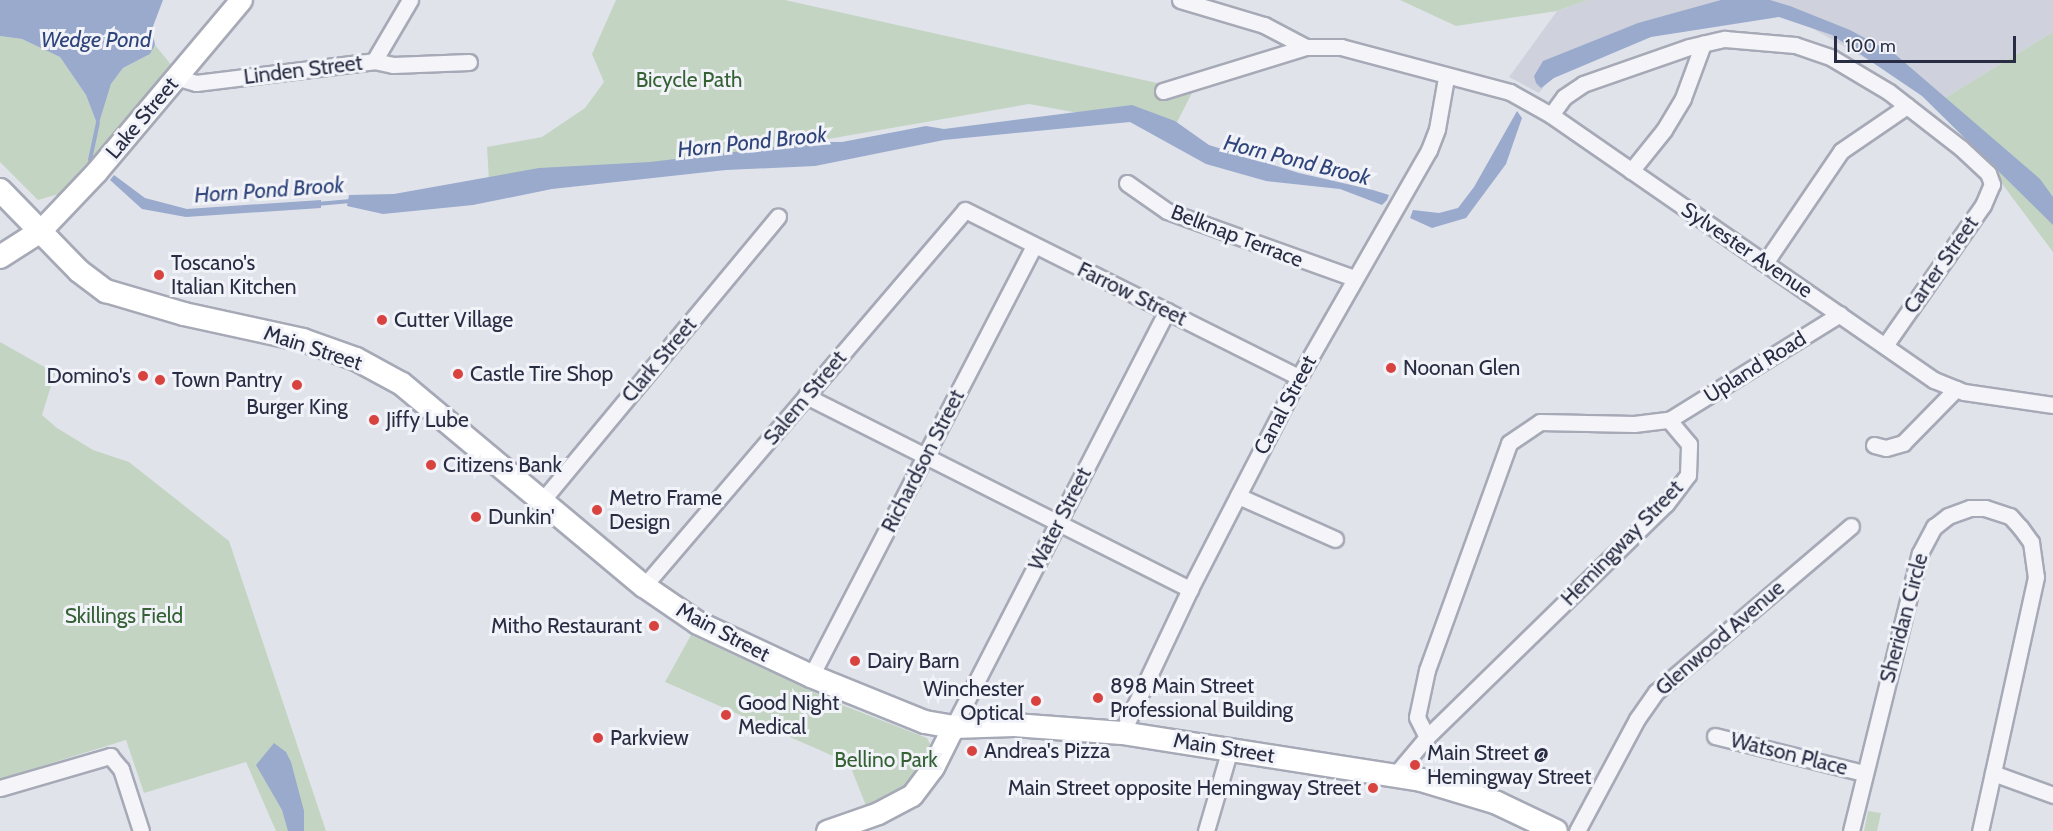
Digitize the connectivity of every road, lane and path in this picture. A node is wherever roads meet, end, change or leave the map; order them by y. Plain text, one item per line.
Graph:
1 (241, 0) edge
2 (410, 0) edge
3 (1180, 0) edge
4 (1703, 44) junction
5 (1306, 47) junction
6 (374, 61) junction
7 (469, 62) dead end
8 (175, 77) junction
9 (1446, 78) junction
10 (1163, 91) dead end
11 (1907, 106) junction
12 (1551, 115) junction
13 (1631, 171) junction
14 (1126, 183) dead end
15 (0, 190) edge
16 (965, 210) joint
17 (778, 217) dead end
18 (39, 232) junction
19 (1034, 245) junction
20 (0, 257) edge
21 (1765, 263) junction
22 (1354, 278) junction
23 (1167, 311) junction
24 (1840, 314) junction
25 (1886, 344) junction
26 (1299, 377) junction
27 (1956, 389) junction
28 (806, 396) junction
29 (2053, 405) edge
30 (1670, 420) junction
31 (1874, 445) dead end
32 (926, 455) junction
33 (1238, 496) junction
34 (541, 502) junction
35 (1059, 521) junction
36 (1851, 526) dead end
37 (1335, 539) dead end
38 (644, 586) junction
39 (1190, 589) junction
40 (811, 676) junction
41 (953, 727) junction
42 (1122, 733) junction
43 (1715, 736) dead end
44 (1427, 737) junction
45 (1230, 748) junction
46 (1863, 773) junction
47 (1993, 773) junction
48 (1395, 775) junction
49 (0, 788) edge
50 (2053, 795) edge
51 (1545, 828) edge
52 (836, 829) edge
53 (141, 831) edge
54 (1206, 831) edge
55 (1577, 831) edge
56 (1851, 831) edge
57 (1980, 831) edge

1 - 8 street, Lake Street
2 - 6 street
3 - 5 street
4 - 11 street
4 - 12 street
4 - 13 street
5 - 9 street, Sylvester Avenue
5 - 10 street
6 - 7 street, Linden Street
6 - 8 street, Linden Street
8 - 18 street, Lake Street
9 - 12 street, Sylvester Avenue
9 - 22 street, Canal Street
11 - 21 street
11 - 25 street, Carter Street
12 - 13 street, Sylvester Avenue
13 - 21 street, Sylvester Avenue
14 - 22 street, Belknap Terrace
15 - 18 main road, Main Street
16 - 19 street, Farrow Street
16 - 28 street, Salem Street
17 - 34 street, Clark Street
18 - 20 main road
18 - 34 main road, Main Street
19 - 23 street, Farrow Street
19 - 32 street, Richardson Street
21 - 24 street, Sylvester Avenue
22 - 26 street, Canal Street
23 - 26 street, Farrow Street
23 - 35 street, Water Street
24 - 25 street, Sylvester Avenue
24 - 30 street, Upland Road
25 - 27 street, Sylvester Avenue
26 - 33 street, Canal Street
27 - 29 street, Sylvester Avenue
27 - 31 street
28 - 32 street
28 - 38 street, Salem Street
30 - 44 street, Hemingway Street
30 - 44 street
32 - 35 street
32 - 40 street, Richardson Street
33 - 37 street
33 - 39 street, Canal Street
34 - 38 main road, Main Street
35 - 39 street
35 - 41 street, Water Street
36 - 55 street, Glenwood Avenue
38 - 40 main road, Main Street
39 - 42 street, Canal Street
40 - 41 main road, Main Street
41 - 42 main road, Main Street
41 - 52 street
42 - 45 main road, Main Street
43 - 46 street, Watson Place
44 - 48 street, Hemingway Street
45 - 48 main road, Main Street
45 - 54 street
46 - 47 street, Sheridan Circle
46 - 56 street, Sheridan Circle
47 - 50 street
47 - 57 street, Sheridan Circle
48 - 51 main road, Main Street
49 - 53 street

